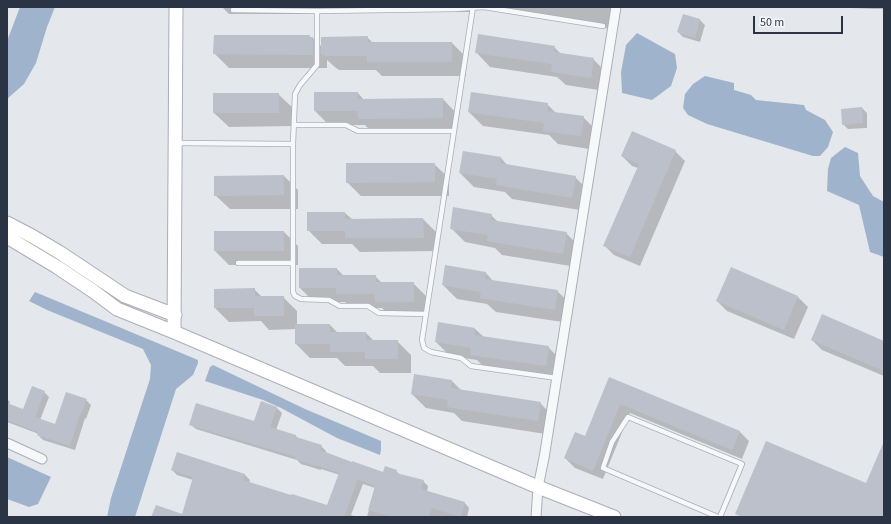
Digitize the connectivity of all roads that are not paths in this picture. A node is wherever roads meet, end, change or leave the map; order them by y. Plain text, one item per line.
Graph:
1 (176, 7) edge
2 (616, 7) edge
3 (473, 8) edge
4 (233, 10) dead end
5 (317, 11) junction
6 (603, 26) dead end
7 (294, 125) junction
8 (454, 131) junction
9 (176, 143) junction
10 (293, 144) junction
11 (7, 223) edge
12 (7, 237) edge
13 (238, 263) dead end
14 (293, 263) junction
15 (426, 314) junction
16 (175, 315) junction
17 (174, 332) junction
18 (557, 378) junction
19 (7, 443) edge
20 (42, 459) dead end
21 (538, 487) junction
22 (536, 517) edge
23 (614, 517) edge
24 (719, 517) edge

1 - 9 street
2 - 18 street
3 - 5 lane
3 - 6 lane
3 - 8 lane
4 - 5 lane
5 - 7 lane
7 - 8 lane
7 - 10 lane
8 - 15 lane
9 - 10 lane
9 - 16 street
10 - 14 lane
11 - 16 street
12 - 17 street
13 - 14 lane
14 - 15 lane
15 - 18 lane
16 - 17 street
17 - 21 street
18 - 21 street
19 - 20 street
21 - 22 street
21 - 23 street
24 - 24 lane

